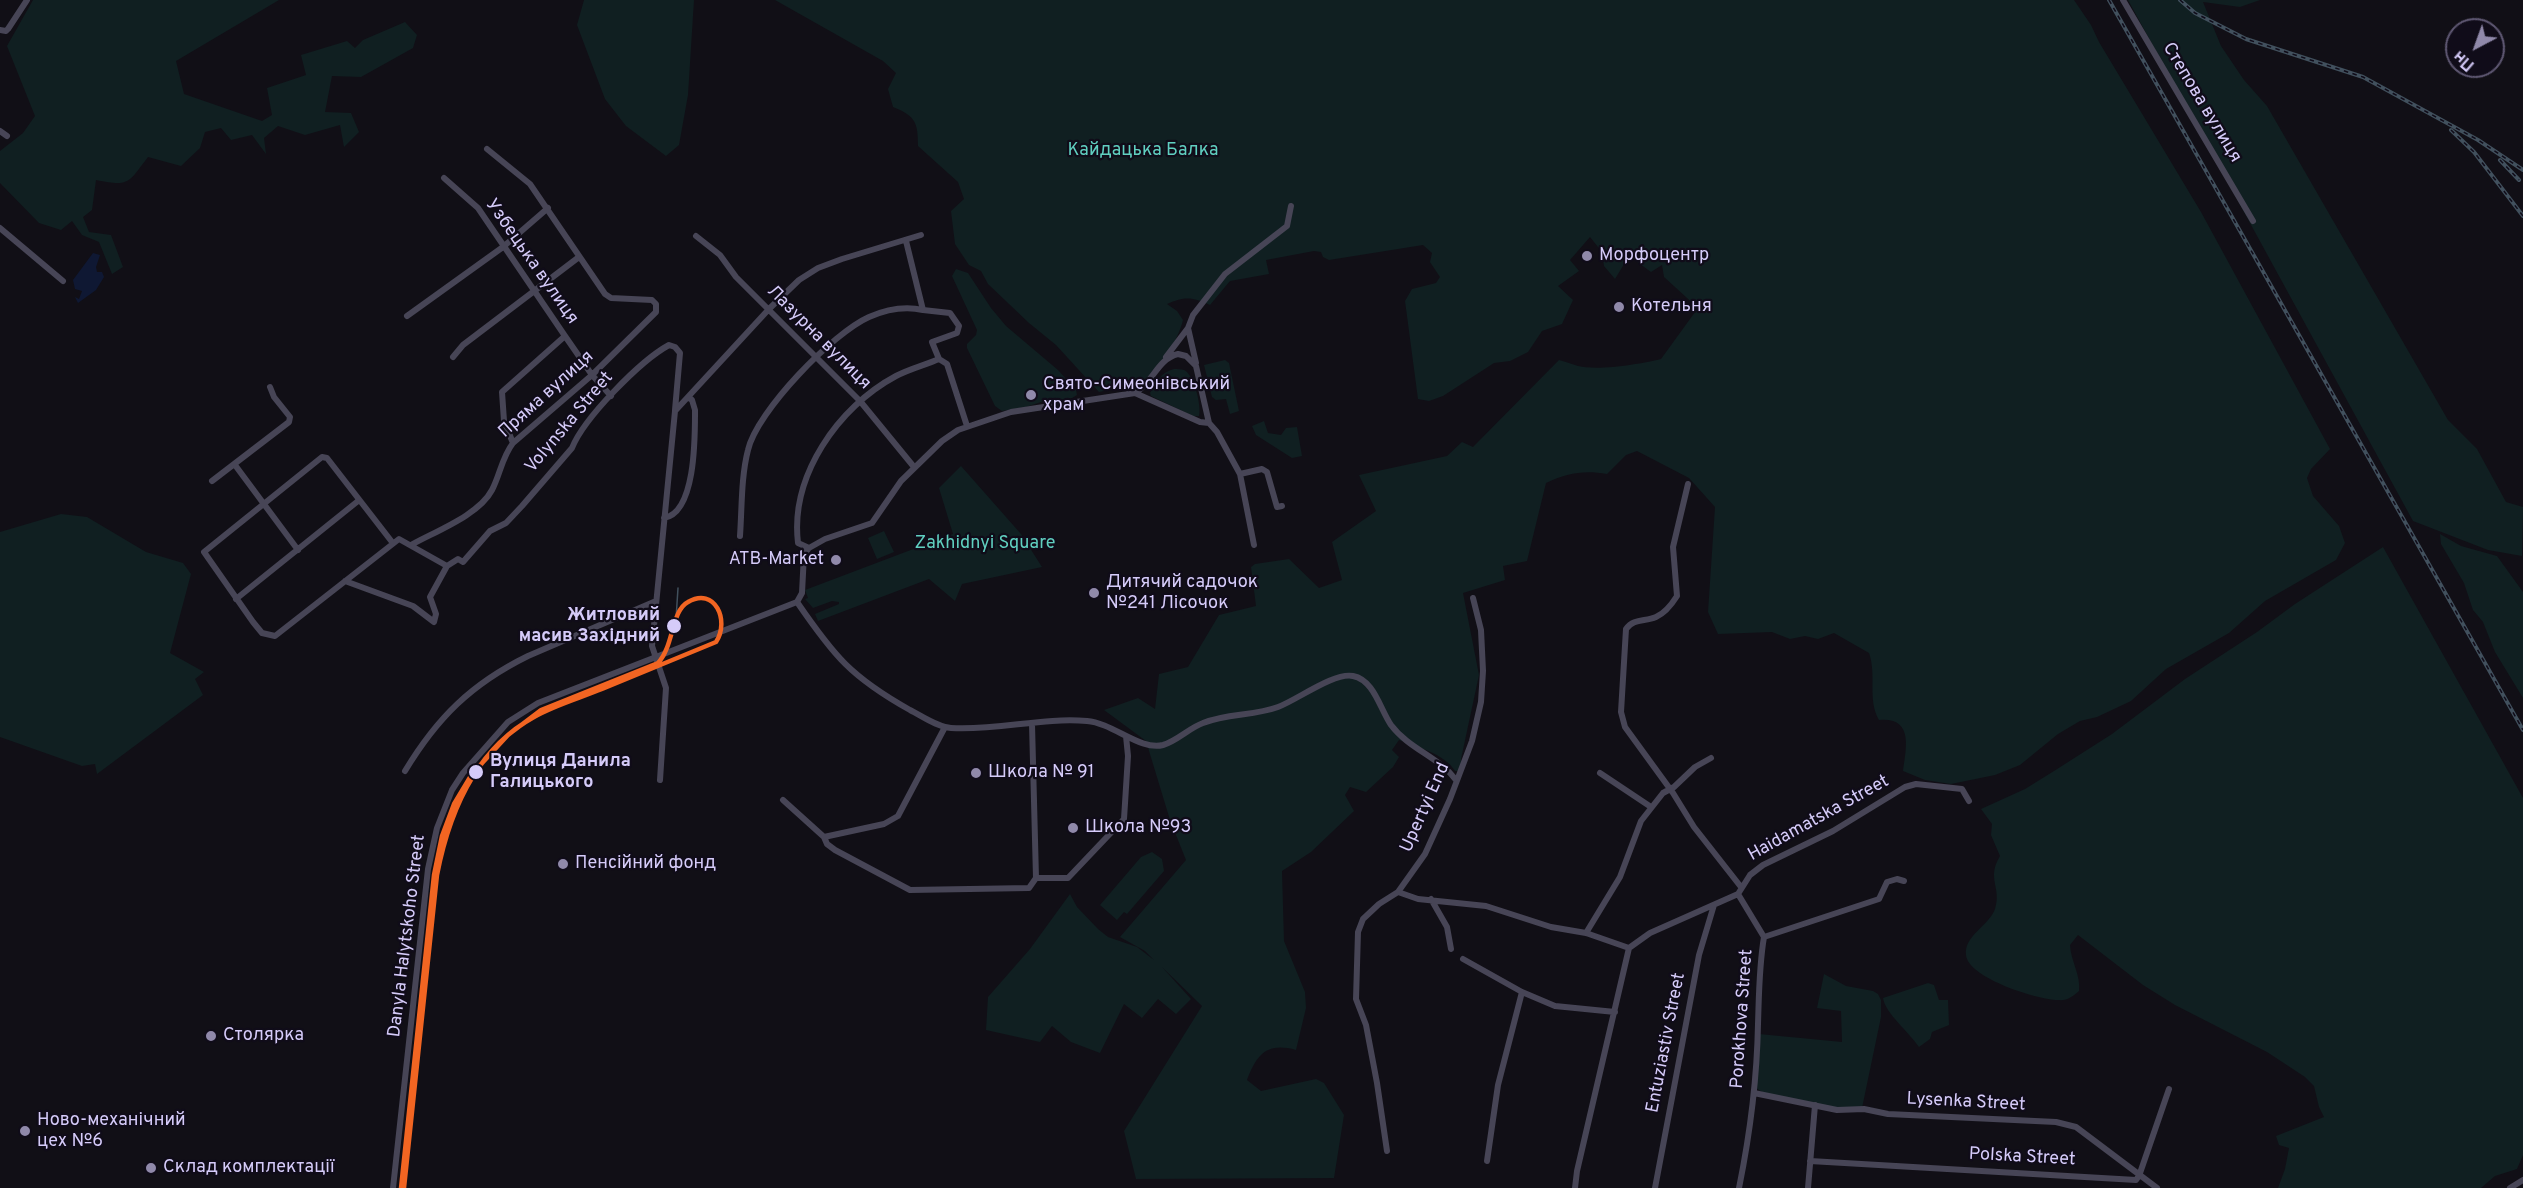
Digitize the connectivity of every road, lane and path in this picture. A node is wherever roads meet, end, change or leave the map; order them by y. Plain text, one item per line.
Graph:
1 (27, 0) edge
2 (2123, 0) edge
3 (1, 31) edge
4 (0, 131) edge
5 (7, 136) dead end
6 (487, 149) dead end
7 (444, 178) dead end
8 (1291, 206) dead end
9 (548, 208) junction
10 (2253, 221) dead end
11 (0, 228) edge
12 (921, 235) dead end
13 (696, 236) dead end
14 (906, 241) junction
15 (503, 248) junction
16 (579, 257) junction
17 (63, 281) dead end
18 (535, 290) junction
19 (769, 309) junction
20 (923, 309) junction
21 (407, 316) dead end
22 (1188, 328) junction
23 (565, 336) junction
24 (453, 357) dead end
25 (816, 357) junction
26 (939, 359) junction
27 (1161, 363) junction
28 (1196, 366) junction
29 (592, 375) junction
30 (270, 387) dead end
31 (1135, 393) junction
32 (611, 396) junction
33 (688, 397) junction
34 (860, 401) junction
35 (675, 411) junction
36 (1209, 423) junction
37 (967, 426) junction
38 (513, 443) junction
39 (234, 465) junction
40 (914, 467) junction
41 (1240, 474) junction
42 (212, 481) dead end
43 (1688, 484) dead end
44 (358, 501) junction
45 (264, 505) junction
46 (1282, 506) dead end
47 (664, 518) junction
48 (740, 536) dead end
49 (392, 542) junction
50 (411, 545) junction
51 (1254, 545) dead end
52 (808, 548) junction
53 (298, 550) junction
54 (447, 566) junction
55 (345, 581) junction
56 (1473, 598) dead end
57 (236, 599) junction
58 (656, 601) junction
59 (797, 602) junction
60 (656, 657) junction
61 (1032, 724) junction
62 (945, 727) junction
63 (1126, 735) junction
64 (1711, 758) dead end
65 (405, 771) dead end
66 (1600, 773) dead end
67 (660, 780) dead end
68 (1456, 780) junction
69 (1669, 789) junction
70 (783, 800) dead end
71 (1969, 801) dead end
72 (1651, 807) junction
73 (824, 837) junction
74 (1036, 878) junction
75 (1904, 881) dead end
76 (1740, 891) junction
77 (1398, 892) junction
78 (1431, 899) junction
79 (1714, 905) junction
80 (1586, 933) junction
81 (1764, 937) junction
82 (1629, 948) junction
83 (1451, 949) dead end
84 (1463, 959) dead end
85 (1522, 992) junction
86 (1615, 1012) junction
87 (2169, 1089) dead end
88 (1754, 1093) junction
89 (1815, 1106) junction
90 (1387, 1151) dead end
91 (1487, 1161) dead end
92 (1810, 1161) junction
93 (2139, 1176) junction
94 (2523, 1180) edge
95 (393, 1188) edge
96 (1575, 1188) edge
97 (1655, 1188) edge
98 (1739, 1188) edge
99 (1808, 1188) edge
100 (2157, 1188) edge
101 (2510, 1188) edge

1 - 3 street
2 - 10 street, Степова вулиця
4 - 5 street
6 - 9 street
7 - 15 street, Узбецька вулиця
8 - 22 street
9 - 15 street
9 - 16 street
11 - 17 street
12 - 14 street
13 - 19 street, Лазурна вулиця
14 - 19 street
14 - 20 street
15 - 18 street, Узбецька вулиця
15 - 21 street
16 - 18 street
16 - 29 street, Пряма вулиця
18 - 23 street, Узбецька вулиця
18 - 24 street
19 - 25 street, Лазурна вулиця
19 - 33 street
20 - 25 street
20 - 26 street
22 - 27 street
22 - 28 street
23 - 29 street, Узбецька вулиця
23 - 38 street
25 - 34 street, Лазурна вулиця
25 - 48 street
26 - 34 street
26 - 37 street
27 - 28 street
27 - 31 street
28 - 36 street
29 - 32 street, Узбецька вулиця
29 - 38 street, Пряма вулиця
30 - 39 street
31 - 36 street
31 - 37 street
32 - 35 street, Volynska Street
32 - 54 street, Volynska Street
33 - 35 street
33 - 47 street
34 - 40 street, Лазурна вулиця
34 - 52 street
35 - 47 street, Volynska Street
36 - 41 street
37 - 40 street
38 - 50 street, Пряма вулиця
39 - 42 street
39 - 45 street
40 - 52 street
41 - 46 street
41 - 51 street
43 - 69 street
44 - 45 street
44 - 49 street
44 - 53 street
45 - 53 street
45 - 57 street
47 - 58 street, Volynska Street
49 - 50 street
49 - 55 street
50 - 54 street
52 - 59 street
53 - 57 street
54 - 55 street
55 - 57 street
56 - 68 street, Upertyi End
58 - 60 street, Volynska Street
58 - 65 street
59 - 60 street, Danyla Halytskoho Street
59 - 62 street
60 - 67 street, Volynska Street
60 - 95 street, Danyla Halytskoho Street
61 - 62 street
61 - 63 street
61 - 74 street
62 - 73 street
63 - 68 street
63 - 74 street
64 - 69 street
66 - 72 street
68 - 77 street, Upertyi End
69 - 72 street
69 - 76 street
70 - 73 street
71 - 76 street, Haidamatska Street
72 - 80 street
73 - 74 street
75 - 81 street, Porokhova Street
76 - 79 street, Haidamatska Street
76 - 81 street
77 - 78 street
77 - 90 street, Upertyi End
78 - 80 street
78 - 83 street
79 - 82 street, Haidamatska Street
79 - 97 street, Entuziastiv Street
80 - 82 street
81 - 88 street, Porokhova Street
82 - 86 street
84 - 85 street
85 - 86 street
85 - 91 street
86 - 96 street
87 - 93 street
88 - 89 street, Lysenka Street
88 - 98 street, Porokhova Street
89 - 92 street
89 - 93 street, Lysenka Street
92 - 93 street, Polska Street
92 - 99 street
93 - 100 street, Lysenka Street
94 - 101 street

